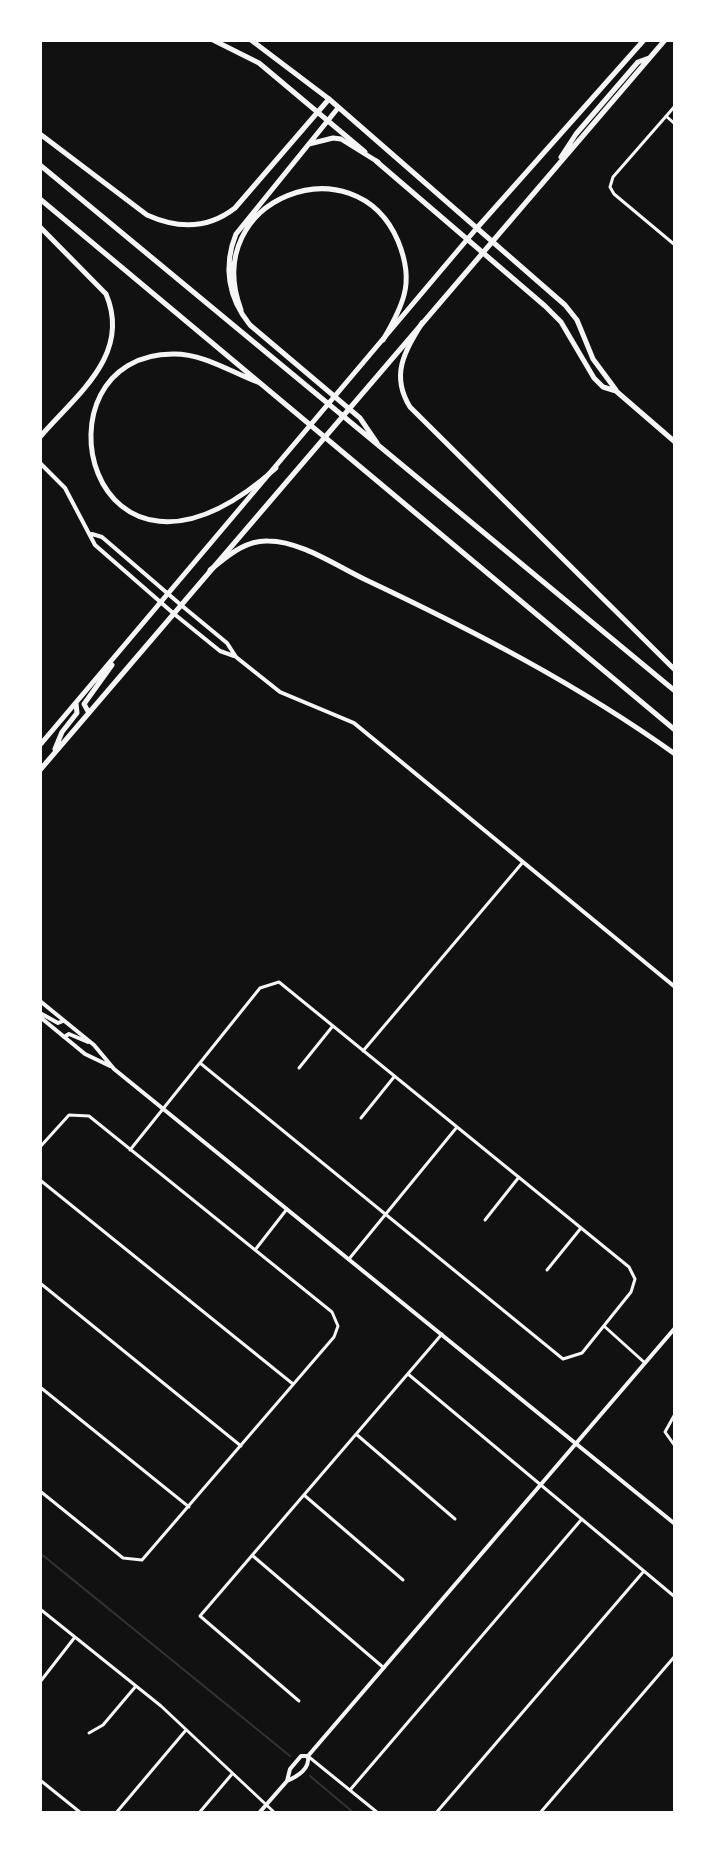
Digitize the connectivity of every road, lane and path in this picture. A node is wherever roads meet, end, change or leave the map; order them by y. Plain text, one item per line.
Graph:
1 (213, 40) edge
2 (251, 40) edge
3 (644, 40) edge
4 (665, 40) edge
5 (650, 58) junction
6 (597, 94) junction
7 (329, 99) junction
8 (605, 101) junction
9 (675, 106) edge
10 (338, 108) junction
11 (317, 112) junction
12 (666, 116) junction
13 (327, 120) junction
14 (675, 124) edge
15 (40, 134) edge
16 (308, 144) junction
17 (378, 162) junction
18 (40, 165) edge
19 (552, 171) junction
20 (40, 199) edge
21 (40, 227) edge
22 (476, 229) junction
23 (467, 240) junction
24 (490, 241) junction
25 (675, 245) edge
26 (481, 253) junction
27 (245, 318) junction
28 (422, 323) junction
29 (383, 340) junction
30 (263, 384) junction
31 (616, 391) junction
32 (40, 434) edge
33 (675, 442) edge
34 (382, 450) junction
35 (40, 463) edge
36 (276, 468) junction
37 (92, 534) junction
38 (210, 570) junction
39 (171, 594) junction
40 (163, 602) junction
41 (181, 605) junction
42 (173, 613) junction
43 (116, 657) junction
44 (236, 657) junction
45 (675, 670) edge
46 (675, 691) edge
47 (76, 703) junction
48 (89, 713) junction
49 (675, 730) edge
50 (41, 746) edge
51 (54, 754) junction
52 (675, 754) edge
53 (40, 770) edge
54 (523, 862) junction
55 (675, 987) edge
56 (40, 1001) edge
57 (40, 1015) edge
58 (64, 1021) junction
59 (332, 1027) junction
60 (64, 1037) junction
61 (94, 1045) junction
62 (363, 1052) junction
63 (200, 1063) junction
64 (299, 1068) dead end
65 (114, 1069) junction
66 (394, 1077) junction
67 (163, 1108) junction
68 (361, 1118) dead end
69 (457, 1127) junction
70 (40, 1147) edge
71 (130, 1150) junction
72 (519, 1177) junction
73 (40, 1180) edge
74 (287, 1209) junction
75 (386, 1215) junction
76 (485, 1220) dead end
77 (581, 1228) junction
78 (254, 1250) junction
79 (349, 1259) junction
80 (547, 1270) dead end
81 (40, 1283) edge
82 (604, 1326) junction
83 (675, 1328) edge
84 (442, 1334) junction
85 (645, 1363) junction
86 (408, 1374) junction
87 (293, 1384) junction
88 (40, 1387) edge
89 (675, 1414) edge
90 (356, 1434) junction
91 (576, 1443) junction
92 (241, 1446) junction
93 (675, 1446) edge
94 (540, 1486) junction
95 (40, 1491) edge
96 (304, 1495) junction
97 (189, 1507) junction
98 (455, 1519) dead end
99 (581, 1520) junction
100 (675, 1524) edge
101 (252, 1555) junction
102 (644, 1571) junction
103 (403, 1580) dead end
104 (675, 1597) edge
105 (40, 1609) edge
106 (75, 1637) junction
107 (675, 1656) edge
108 (384, 1668) junction
109 (40, 1682) edge
110 (136, 1686) junction
111 (299, 1701) dead end
112 (186, 1730) junction
113 (89, 1733) dead end
114 (308, 1756) junction
115 (232, 1774) junction
116 (40, 1780) edge
117 (287, 1781) junction
118 (350, 1790) junction
119 (266, 1805) junction
120 (81, 1813) edge
121 (116, 1813) edge
122 (199, 1813) edge
123 (259, 1813) edge
124 (275, 1813) edge
125 (378, 1813) edge
126 (436, 1813) edge
127 (540, 1813) edge

1 - 11 main road
2 - 7 main road
3 - 6 main road
4 - 5 main road
5 - 8 main road
5 - 19 main road
6 - 8 main road
6 - 22 main road
7 - 10 main road
7 - 11 main road
8 - 19 main road
9 - 12 street
10 - 13 main road
10 - 22 main road
11 - 13 main road
11 - 15 main road
12 - 14 street
12 - 25 street
13 - 16 main road
13 - 17 main road
16 - 17 main road
16 - 27 main road
17 - 23 main road
18 - 34 main road
19 - 24 main road
20 - 30 main road
21 - 32 main road
22 - 23 main road
22 - 24 main road
23 - 26 main road
23 - 29 main road
24 - 26 main road
24 - 31 main road
26 - 28 main road
26 - 31 main road
27 - 29 main road
27 - 34 main road
28 - 38 main road
28 - 45 main road
29 - 36 main road
30 - 36 main road
30 - 49 main road
31 - 33 main road
34 - 46 main road
35 - 37 main road
36 - 39 main road
37 - 39 main road
37 - 40 main road
38 - 41 main road
38 - 52 main road
39 - 40 main road
39 - 41 main road
40 - 42 main road
40 - 43 main road
41 - 42 main road
41 - 44 main road
42 - 44 main road
42 - 48 main road
43 - 47 main road
43 - 48 main road
44 - 54 main road
47 - 50 main road
47 - 51 main road
48 - 51 main road
51 - 53 main road
54 - 55 main road
54 - 62 street
56 - 58 main road
57 - 58 main road
57 - 60 main road
58 - 61 main road
59 - 62 street
59 - 63 street
59 - 64 street
60 - 61 main road
60 - 65 main road
61 - 65 main road
62 - 66 street
63 - 67 street
63 - 75 street
65 - 67 main road
66 - 68 street
66 - 69 street
67 - 71 street
67 - 74 main road
69 - 72 street
69 - 75 street
70 - 71 street
71 - 78 street
72 - 76 street
72 - 77 street
73 - 87 street
74 - 78 street
74 - 79 main road
75 - 79 street
75 - 82 street
77 - 80 street
77 - 82 street
78 - 87 street
79 - 84 main road
81 - 92 street
82 - 85 street
83 - 85 main road
84 - 86 street
84 - 91 main road
85 - 91 main road
86 - 90 street
86 - 94 street
87 - 92 street
88 - 97 street
89 - 93 street
90 - 96 street
90 - 98 street
91 - 94 main road
91 - 100 main road
92 - 97 street
94 - 99 street
94 - 108 main road
95 - 97 street
96 - 101 street
96 - 103 street
99 - 102 street
99 - 118 street
101 - 108 street
101 - 111 street
102 - 104 street
102 - 126 street
105 - 106 street
106 - 109 street
106 - 110 street
107 - 127 street
108 - 114 main road
110 - 112 street
110 - 113 street
112 - 115 street
112 - 121 street
114 - 117 main road
114 - 117 main road
114 - 118 street
115 - 119 street
115 - 122 street
116 - 120 street
117 - 119 main road
118 - 125 street
119 - 123 main road
119 - 124 street

